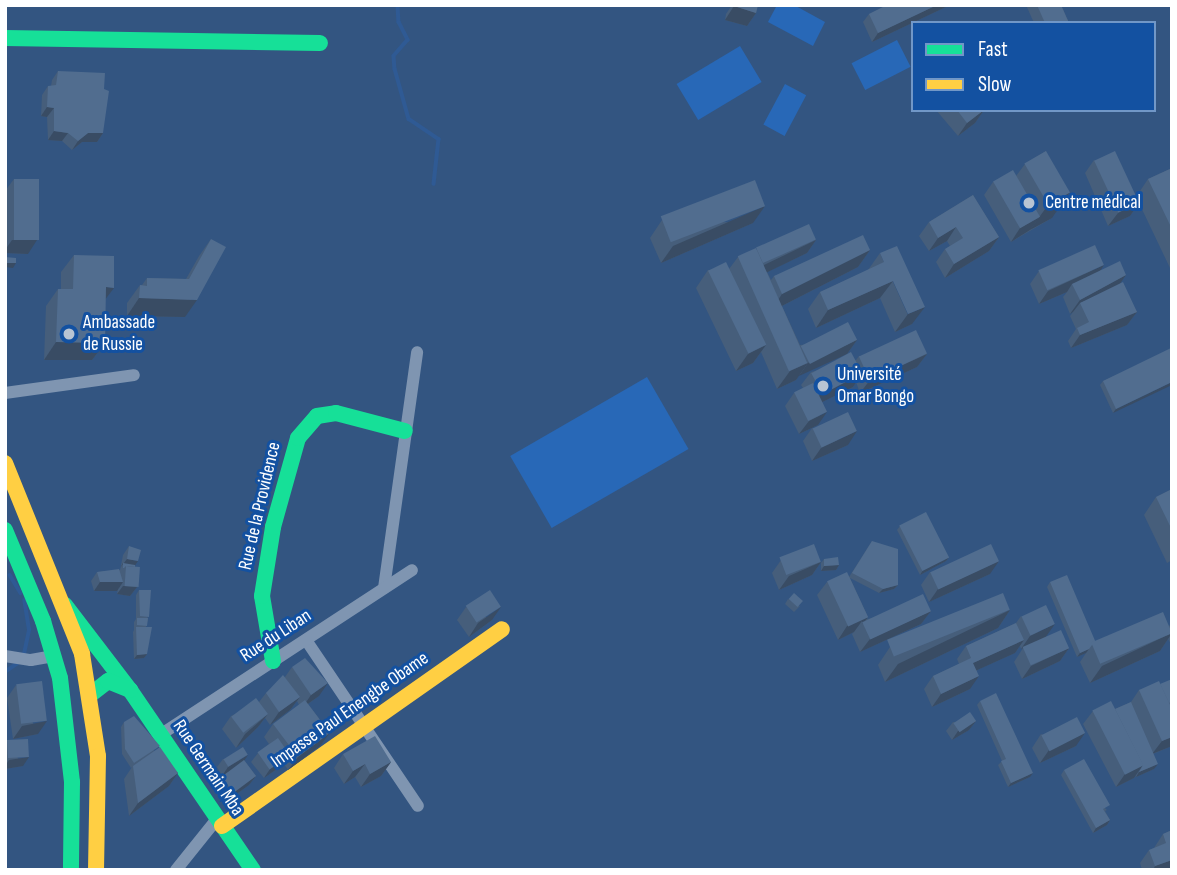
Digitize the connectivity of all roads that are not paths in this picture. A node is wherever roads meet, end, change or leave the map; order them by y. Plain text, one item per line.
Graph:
1 (5, 38) edge
2 (320, 43) dead end
3 (417, 352) dead end
4 (134, 375) dead end
5 (5, 393) edge
6 (405, 431) junction
7 (5, 463) edge
8 (5, 530) edge
9 (412, 570) dead end
10 (384, 588) junction
11 (65, 605) junction
12 (502, 629) dead end
13 (306, 640) junction
14 (5, 656) edge
15 (54, 656) junction
16 (273, 661) junction
17 (130, 690) junction
18 (90, 695) junction
19 (364, 725) junction
20 (160, 735) junction
21 (418, 806) dead end
22 (219, 822) junction
23 (71, 870) edge
24 (96, 870) edge
25 (176, 870) edge
26 (253, 870) edge

1 - 2 street
3 - 6 street
4 - 5 street
6 - 10 street
6 - 16 street, Rue de la Providence
7 - 11 street
8 - 15 street
9 - 10 street, Rue du Liban
10 - 13 street, Rue du Liban
11 - 17 street, Rue Germain Mba
11 - 18 street
12 - 19 street, Impasse Paul Enengbe Obame
13 - 16 street, Rue du Liban
13 - 19 street
14 - 15 street
15 - 23 street
16 - 20 street, Rue du Liban
17 - 18 street
17 - 20 street, Rue Germain Mba
18 - 24 street
19 - 21 street
19 - 22 street, Impasse Paul Enengbe Obame
20 - 22 street, Rue Germain Mba
22 - 25 street
22 - 26 street, Rue Germain Mba

